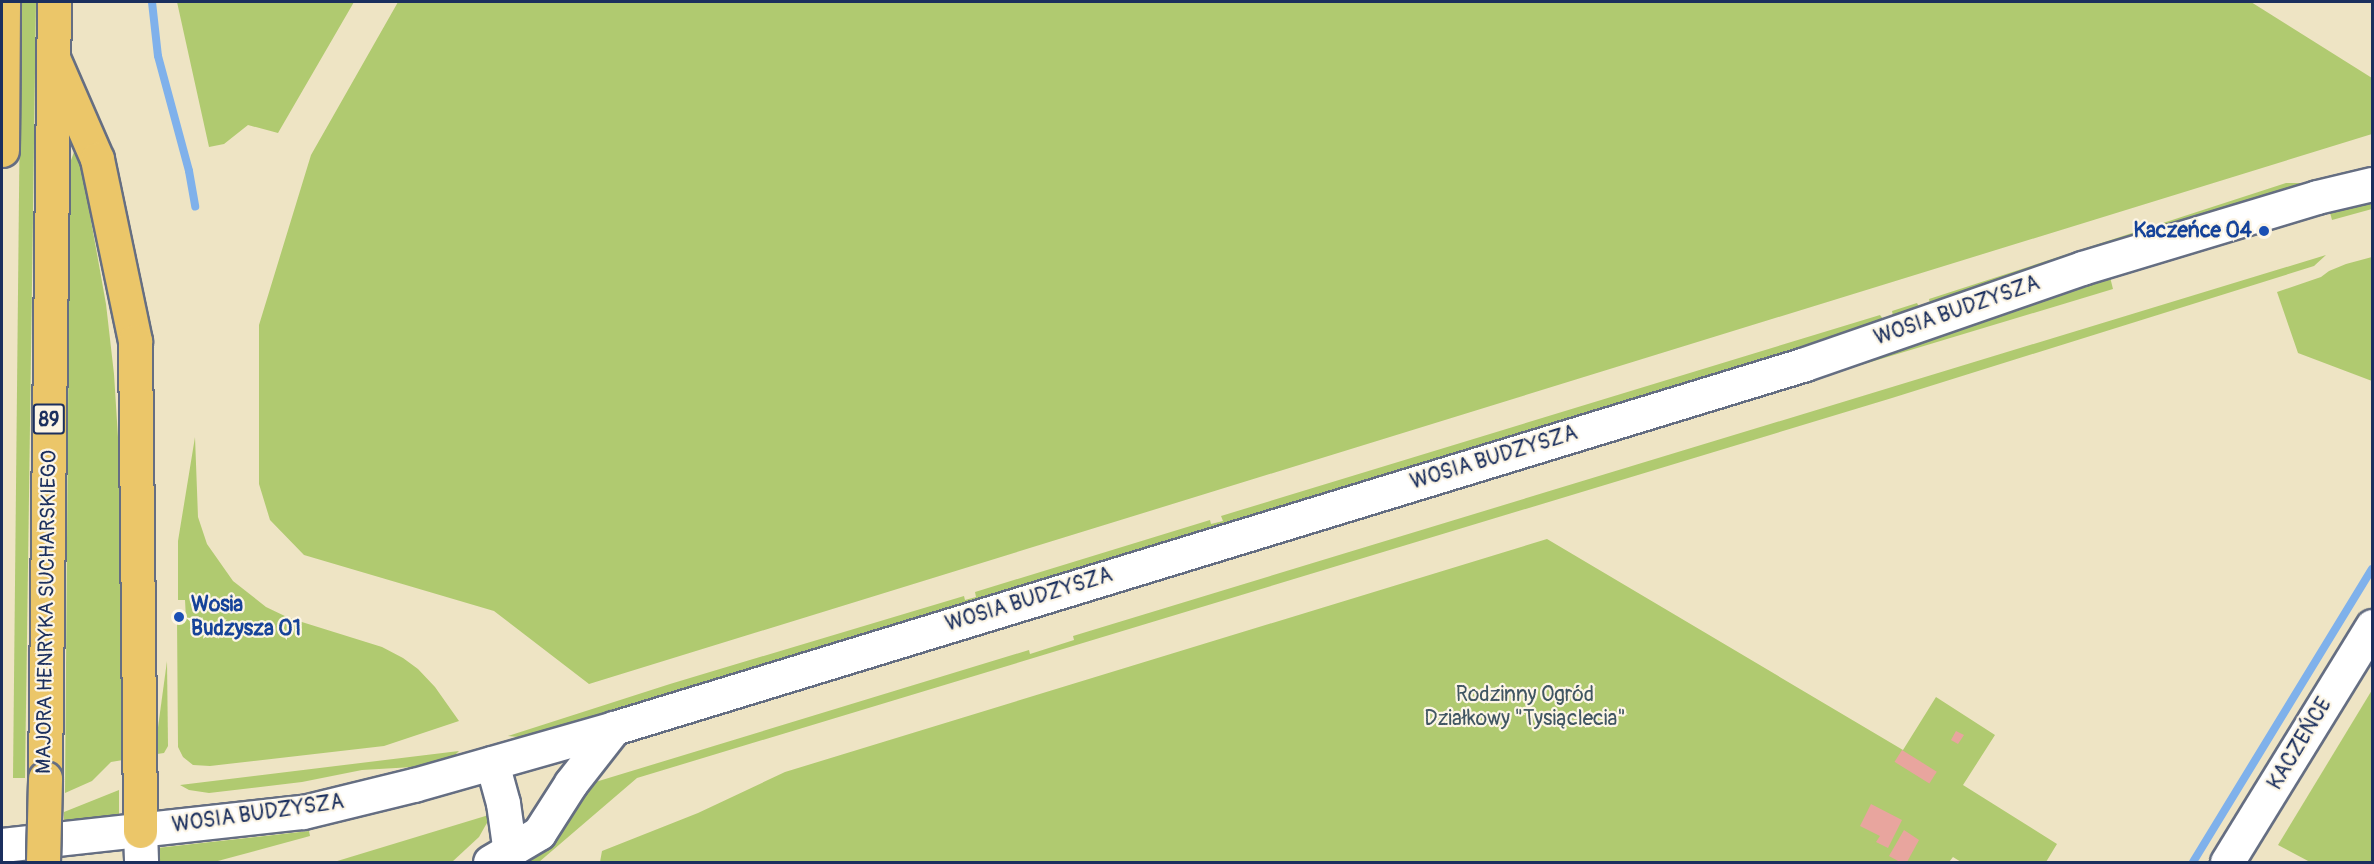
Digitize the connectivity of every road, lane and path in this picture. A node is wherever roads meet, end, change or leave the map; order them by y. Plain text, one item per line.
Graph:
1 (3, 2) edge
2 (54, 2) edge
3 (2, 57) edge
4 (54, 60) junction
5 (2, 150) edge
6 (2373, 184) edge
7 (2373, 626) edge
8 (614, 728) junction
9 (492, 763) junction
10 (140, 831) junction
11 (2, 845) edge
12 (500, 858) edge
13 (44, 862) edge
14 (141, 862) edge
15 (2228, 862) edge

1 - 3 highway
2 - 4 highway, MAJORA HENRYKA SUCHARSKIEGO / 89
3 - 5 highway
4 - 10 highway
4 - 13 highway, MAJORA HENRYKA SUCHARSKIEGO / 89, bridge
6 - 8 street, WOSIA BUDZYSZA
7 - 15 street, KACZEŃCE
8 - 9 street, WOSIA BUDZYSZA
8 - 12 street
9 - 10 street, WOSIA BUDZYSZA
9 - 12 street
10 - 11 street, WOSIA BUDZYSZA
10 - 14 street

